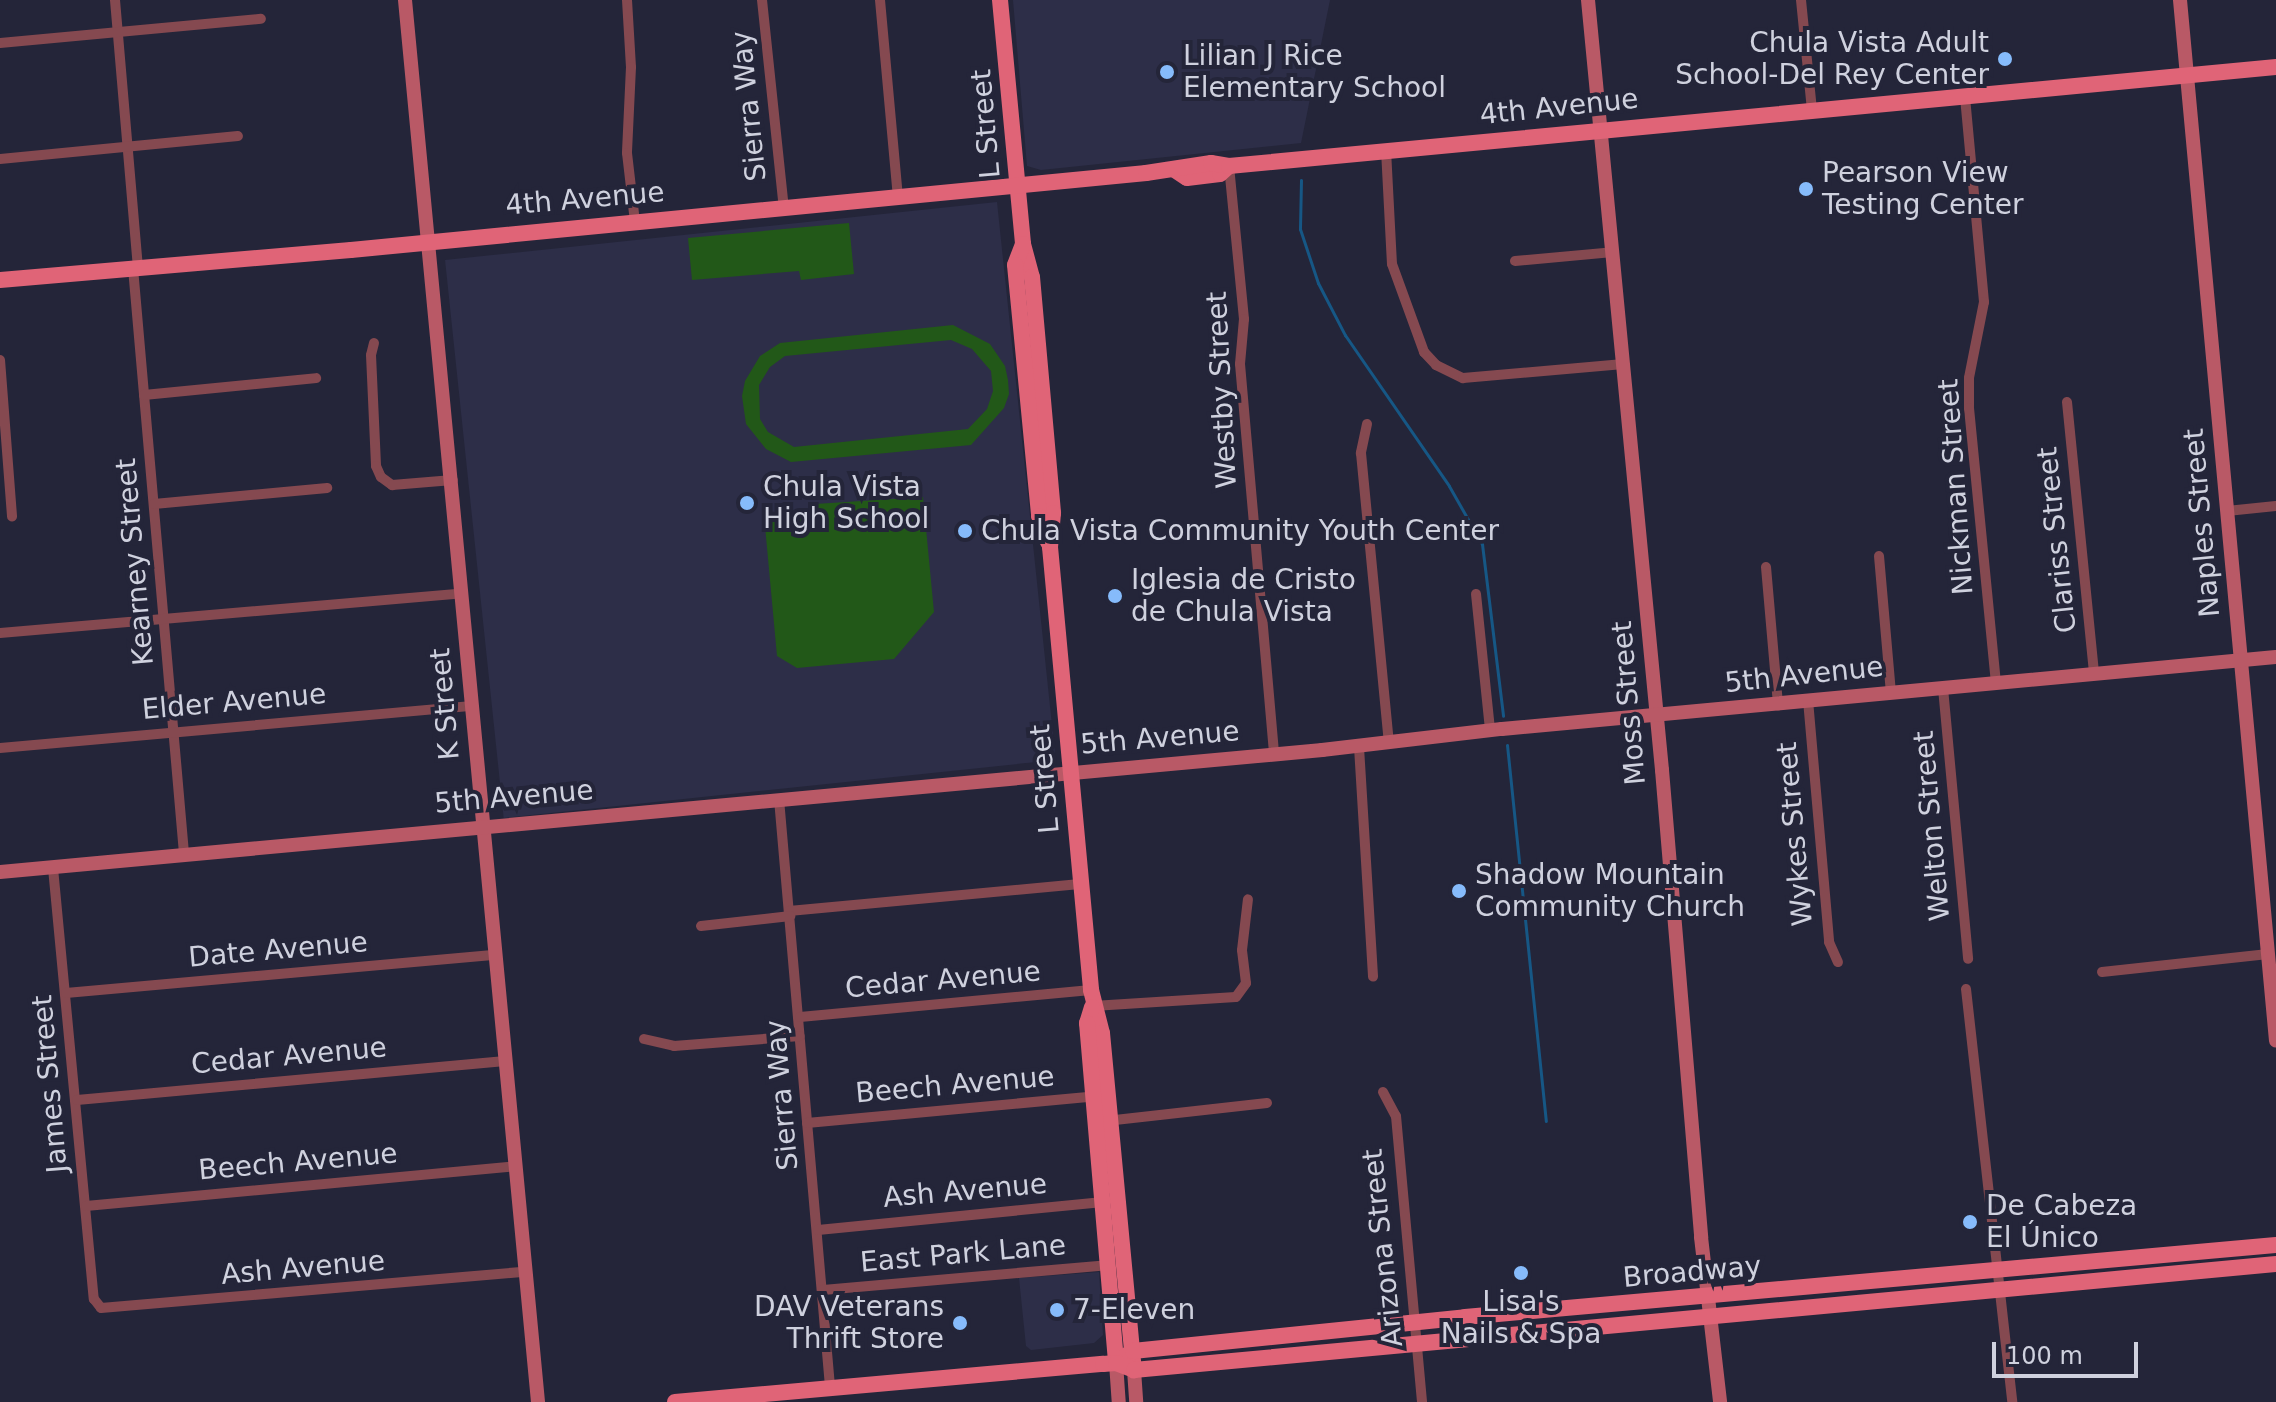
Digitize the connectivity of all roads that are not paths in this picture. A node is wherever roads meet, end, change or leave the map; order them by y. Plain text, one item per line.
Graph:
1 (115, 0) edge
2 (405, 0) edge
3 (627, 0) edge
4 (762, 0) edge
5 (880, 0) edge
6 (1000, 0) edge
7 (1588, 0) edge
8 (2180, 0) edge
9 (1801, 4) edge
10 (261, 19) dead end
11 (118, 32) junction
12 (0, 43) edge
13 (2276, 67) edge
14 (2187, 75) junction
15 (1965, 97) junction
16 (1812, 111) junction
17 (1601, 129) junction
18 (238, 136) dead end
19 (128, 147) junction
20 (1386, 150) junction
21 (0, 159) edge
22 (1229, 166) junction
23 (1017, 185) junction
24 (898, 196) junction
25 (784, 208) junction
26 (635, 222) junction
27 (428, 241) junction
28 (1613, 252) junction
29 (1515, 261) dead end
30 (136, 268) junction
31 (0, 280) edge
32 (374, 343) dead end
33 (0, 360) edge
34 (1623, 364) junction
35 (316, 378) dead end
36 (144, 395) junction
37 (2067, 402) dead end
38 (1367, 424) dead end
39 (453, 480) junction
40 (327, 488) dead end
41 (154, 504) junction
42 (2276, 506) edge
43 (2227, 511) junction
44 (12, 517) dead end
45 (1879, 556) dead end
46 (1766, 567) dead end
47 (462, 593) junction
48 (1476, 594) dead end
49 (164, 619) junction
50 (0, 633) edge
51 (2276, 657) edge
52 (2241, 660) junction
53 (2094, 674) junction
54 (1996, 683) junction
55 (1943, 688) junction
56 (1891, 692) junction
57 (1808, 700) junction
58 (1778, 705) junction
59 (472, 706) junction
60 (1657, 717) junction
61 (1490, 730) junction
62 (173, 732) junction
63 (1389, 742) junction
64 (1359, 747) junction
65 (0, 748) edge
66 (1274, 755) junction
67 (1070, 771) junction
68 (779, 799) junction
69 (483, 826) junction
70 (184, 853) junction
71 (53, 868) junction
72 (0, 872) edge
73 (1080, 884) junction
74 (1248, 899) dead end
75 (790, 914) junction
76 (701, 926) dead end
77 (2268, 954) junction
78 (495, 955) junction
79 (1968, 959) dead end
80 (1838, 962) dead end
81 (2102, 972) dead end
82 (1373, 977) dead end
83 (1966, 989) dead end
84 (66, 993) junction
85 (1092, 998) junction
86 (800, 1017) junction
87 (800, 1036) junction
88 (644, 1039) dead end
89 (2276, 1041) edge
90 (505, 1061) junction
91 (1383, 1092) dead end
92 (1101, 1096) junction
93 (77, 1100) junction
94 (1267, 1103) dead end
95 (1103, 1121) junction
96 (807, 1123) junction
97 (514, 1166) junction
98 (1109, 1202) junction
99 (86, 1206) junction
100 (818, 1230) junction
101 (2276, 1245) edge
102 (2276, 1264) edge
103 (1107, 1265) junction
104 (1999, 1270) junction
105 (524, 1272) junction
106 (2001, 1288) junction
107 (823, 1290) junction
108 (94, 1296) joint
109 (1710, 1297) junction
110 (1712, 1315) junction
111 (1414, 1323) junction
112 (1416, 1343) junction
113 (1133, 1351) junction
114 (1116, 1363) junction
115 (1134, 1370) junction
116 (830, 1387) junction
117 (538, 1402) edge
118 (675, 1402) edge
119 (1119, 1402) edge
120 (1136, 1402) edge
121 (1422, 1402) edge
122 (1720, 1402) edge
123 (2012, 1402) edge

1 - 11 street, Kearney Street
2 - 27 street, K Street
3 - 26 street
4 - 25 street, Sierra Way
5 - 24 street
6 - 23 main road, L Street
7 - 17 street, Moss Street
8 - 14 street, Naples Street
9 - 16 street
10 - 11 street
11 - 12 street
11 - 19 street, Kearney Street
13 - 14 main road, 4th Avenue
14 - 15 main road, 4th Avenue
14 - 43 street, Naples Street
15 - 16 main road, 4th Avenue
15 - 54 street, Nickman Street
16 - 17 main road, 4th Avenue
17 - 20 main road, 4th Avenue
17 - 28 street, Moss Street
18 - 19 street
19 - 21 street
19 - 30 street, Kearney Street
20 - 22 main road, 4th Avenue
20 - 34 street
22 - 23 main road, 4th Avenue
22 - 66 street, Westby Street
23 - 24 main road, 4th Avenue
23 - 67 main road, L Street
24 - 25 main road, 4th Avenue
25 - 26 main road, 4th Avenue
26 - 27 main road, 4th Avenue
27 - 30 main road, 4th Avenue
27 - 39 street, K Street
28 - 29 street
28 - 34 street, Moss Street
30 - 31 main road, 4th Avenue
30 - 36 street, Kearney Street
32 - 39 street
33 - 44 street
34 - 60 street, Moss Street
35 - 36 street
36 - 41 street, Kearney Street
37 - 53 street, Clariss Street
38 - 63 street
39 - 47 street, K Street
40 - 41 street
41 - 49 street, Kearney Street
42 - 43 street
43 - 52 street, Naples Street
45 - 56 street
46 - 58 street, Wykes Street
47 - 49 street
47 - 59 street, K Street
48 - 61 street
49 - 50 street
49 - 62 street, Kearney Street
51 - 52 street, 5th Avenue
52 - 53 street, 5th Avenue
52 - 77 street, Naples Street
53 - 54 street, 5th Avenue
54 - 55 street, 5th Avenue
55 - 56 street, 5th Avenue
55 - 79 street, Welton Street
56 - 57 street, 5th Avenue
57 - 58 street, 5th Avenue
57 - 80 street, Wykes Street
58 - 60 street, 5th Avenue
59 - 62 street, Elder Avenue
59 - 69 street, K Street
60 - 61 street, 5th Avenue
60 - 109 street, Moss Street
61 - 63 street, 5th Avenue
62 - 65 street, Elder Avenue
62 - 70 street, Kearney Street
63 - 64 street, 5th Avenue
64 - 66 street, 5th Avenue
64 - 82 street
66 - 67 street, 5th Avenue
67 - 68 street, 5th Avenue
67 - 73 main road, L Street
68 - 69 street, 5th Avenue
68 - 75 street, Sierra Way
69 - 70 street, 5th Avenue
69 - 78 street, K Street
70 - 71 street, 5th Avenue
71 - 72 street, 5th Avenue
71 - 84 street, James Street
73 - 75 street
73 - 85 main road, L Street
74 - 85 street, Cedar Avenue
75 - 76 street
75 - 86 street, Sierra Way
77 - 81 street
77 - 89 street, Naples Street
78 - 84 street, Date Avenue
78 - 90 street, K Street
83 - 104 street
84 - 93 street, James Street
85 - 86 street, Cedar Avenue
85 - 92 main road, L Street
86 - 87 street, Sierra Way
87 - 88 street
87 - 96 street, Sierra Way
90 - 93 street, Cedar Avenue
90 - 97 street, K Street
91 - 111 street, Arizona Street
92 - 95 main road, L Street
92 - 96 street, Beech Avenue
93 - 99 street, James Street
94 - 95 street
95 - 98 main road, L Street
96 - 100 street, Sierra Way
97 - 99 street, Beech Avenue
97 - 105 street, K Street
98 - 100 street, Ash Avenue
98 - 103 main road, L Street
98 - 113 main road, L Street
99 - 108 street, James Street
100 - 107 street, Sierra Way
101 - 104 main road, Broadway
102 - 106 main road, Broadway
103 - 107 street, East Park Lane
103 - 114 main road, L Street
104 - 106 street
104 - 109 main road, Broadway
105 - 108 street, Ash Avenue
105 - 117 street, K Street
106 - 110 main road, Broadway
106 - 123 street
107 - 116 street, Sierra Way
109 - 110 street, Moss Street
109 - 111 main road, Broadway
110 - 112 main road, Broadway
110 - 122 street, Moss Street
111 - 112 street, Arizona Street
111 - 113 main road, Broadway
112 - 115 main road, Broadway
112 - 121 street, Arizona Street
113 - 114 main road, Broadway
113 - 115 main road, L Street
114 - 115 main road, Broadway
114 - 116 main road, Broadway
114 - 119 street, L Street
115 - 120 street, L Street
116 - 118 main road, Broadway

